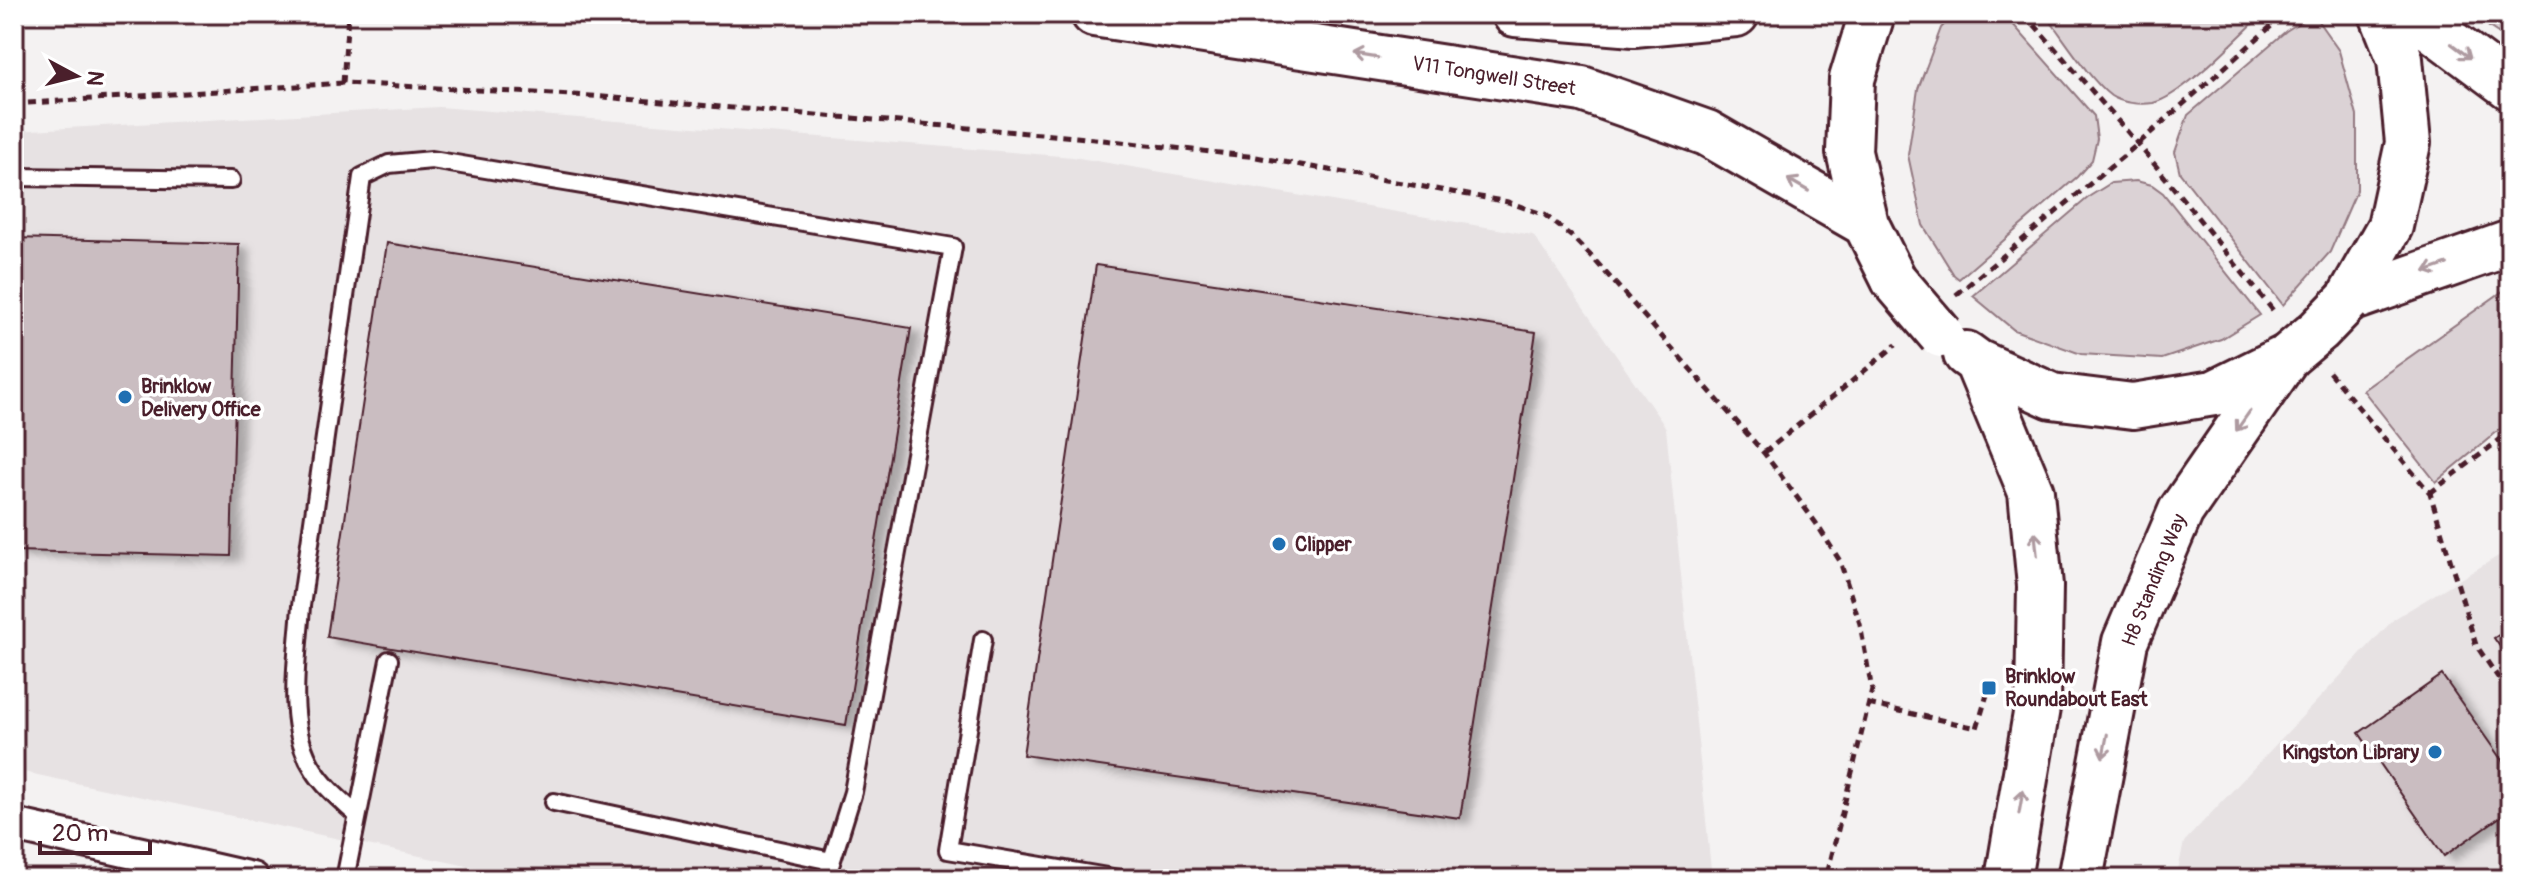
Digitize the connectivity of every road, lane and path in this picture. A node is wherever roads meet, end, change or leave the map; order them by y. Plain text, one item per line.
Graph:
1 (348, 14) edge
2 (1094, 14) edge
3 (1515, 14) edge
4 (1736, 14) edge
5 (1872, 14) edge
6 (2285, 14) edge
7 (2382, 14) edge
8 (2412, 14) edge
9 (343, 83) junction
10 (2510, 87) edge
11 (14, 104) edge
12 (14, 177) edge
13 (231, 180) dead end
14 (1866, 224) junction
15 (2510, 243) edge
16 (2348, 300) junction
17 (1934, 323) junction
18 (2287, 357) junction
19 (1977, 362) junction
20 (2510, 432) edge
21 (1764, 453) junction
22 (2430, 493) dead end
23 (983, 640) dead end
24 (389, 660) dead end
25 (1989, 688) dead end
26 (1868, 704) junction
27 (554, 802) dead end
28 (357, 815) junction
29 (14, 825) edge
30 (831, 861) junction
31 (252, 879) edge
32 (345, 879) edge
33 (826, 879) edge
34 (1119, 879) edge
35 (1826, 879) edge
36 (2008, 879) edge
37 (2080, 879) edge

1 - 9 path
14 -> 2 highway, V11 Tongwell Street
3 - 4 highway
5 - 14 highway
6 - 17 path
7 - 16 highway
8 -> 10 highway
9 - 11 path
9 - 21 path
12 - 13 lane
14 - 17 highway, bridge
15 -> 16 highway
16 - 18 highway, bridge
17 - 19 highway
17 - 21 path
18 - 19 highway
18 -> 37 highway, H8 Standing Way
36 -> 19 highway
20 - 22 path
21 - 26 path
23 - 34 lane
24 - 28 lane
25 - 26 path
26 - 35 path
27 - 30 lane
28 - 30 lane
28 - 32 lane
29 - 31 street
30 - 33 lane

